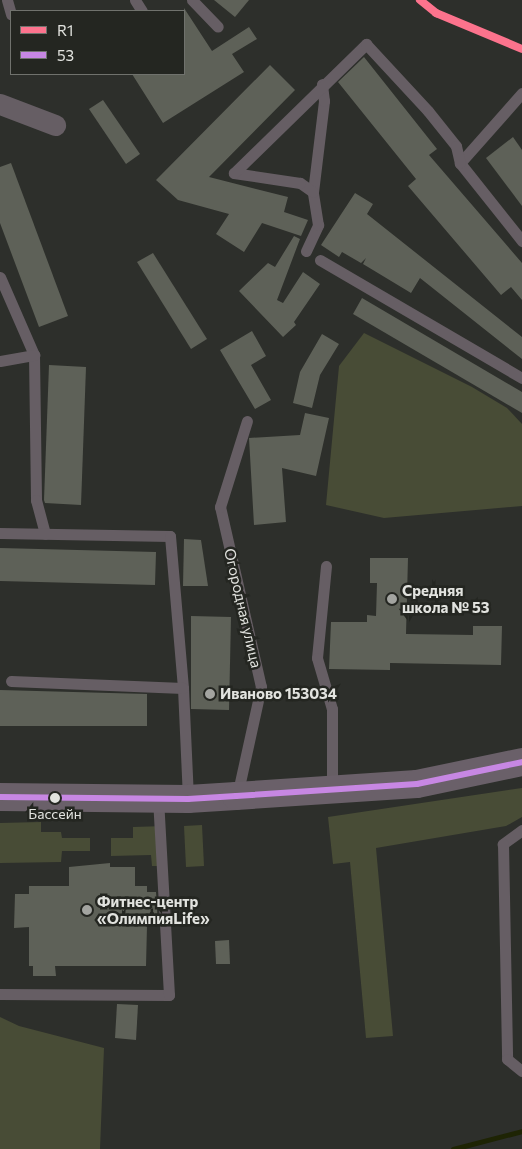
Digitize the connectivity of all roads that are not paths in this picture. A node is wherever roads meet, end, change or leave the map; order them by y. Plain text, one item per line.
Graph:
1 (192, 0) edge
2 (218, 27) dead end
3 (322, 84) junction
4 (522, 93) edge
5 (0, 104) edge
6 (55, 125) dead end
7 (460, 163) junction
8 (313, 192) junction
9 (522, 241) edge
10 (306, 251) dead end
11 (320, 260) dead end
12 (0, 277) edge
13 (34, 356) junction
14 (0, 361) edge
15 (522, 378) edge
16 (247, 421) dead end
17 (0, 533) edge
18 (45, 534) junction
19 (326, 566) dead end
20 (11, 681) dead end
21 (184, 688) junction
22 (522, 762) edge
23 (332, 790) junction
24 (236, 796) junction
25 (0, 797) edge
26 (158, 799) junction
27 (188, 800) junction
28 (522, 830) edge
29 (0, 994) edge
30 (522, 1071) edge

1 - 2 lane
3 - 7 lane
3 - 8 lane
3 - 8 lane
4 - 7 lane
5 - 6 street
7 - 9 lane
8 - 10 lane
11 - 15 lane
12 - 13 lane
13 - 14 lane
13 - 18 lane
16 - 24 lane, Огородная улица
17 - 18 lane
18 - 21 lane
19 - 23 lane
20 - 21 lane
21 - 27 lane
22 - 23 main road
23 - 24 main road
24 - 27 main road
25 - 26 main road
26 - 27 main road
26 - 29 lane
28 - 30 lane

